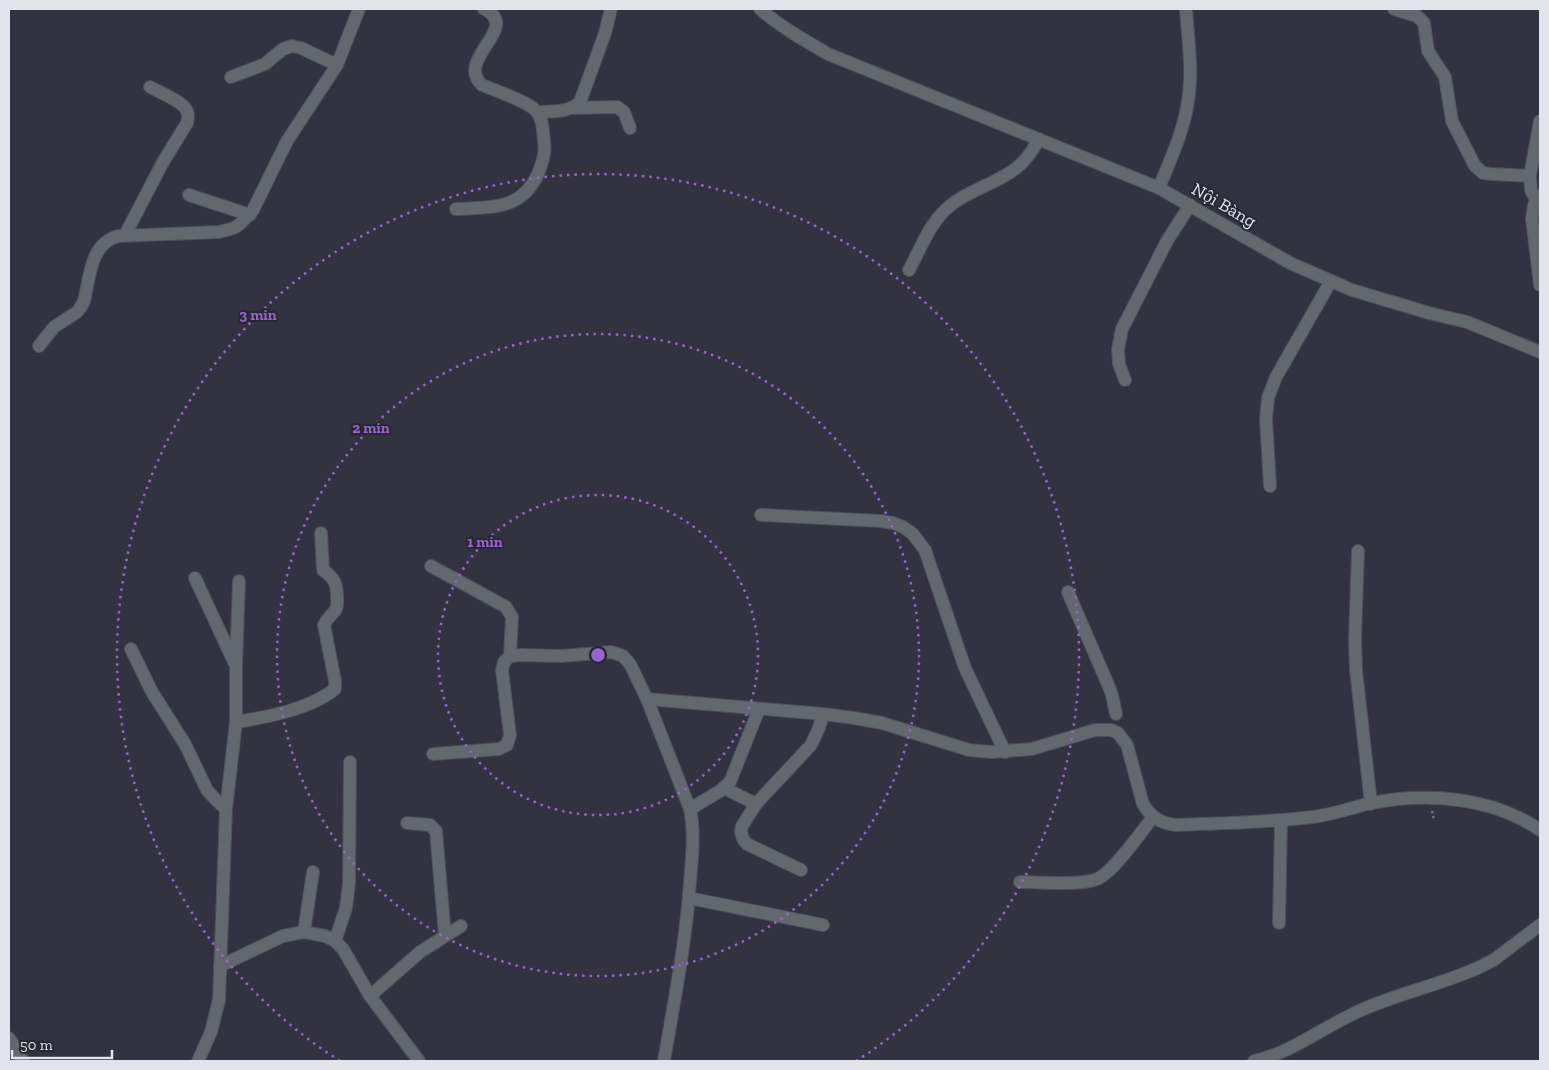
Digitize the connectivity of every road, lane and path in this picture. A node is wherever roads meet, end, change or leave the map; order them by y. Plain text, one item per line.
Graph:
1 (359, 9) edge
2 (484, 9) edge
3 (611, 9) edge
4 (760, 9) edge
5 (1186, 9) edge
6 (1394, 9) edge
7 (498, 14) edge
8 (337, 65) junction
9 (231, 77) dead end
10 (150, 87) dead end
11 (573, 108) junction
12 (537, 112) junction
13 (1540, 121) edge
14 (630, 128) dead end
15 (1040, 139) junction
16 (1530, 176) junction
17 (1159, 188) junction
18 (189, 195) dead end
19 (1538, 197) edge
20 (1190, 205) junction
21 (456, 210) dead end
22 (250, 215) junction
23 (125, 236) junction
24 (909, 270) dead end
25 (1331, 281) junction
26 (1540, 285) edge
27 (39, 346) dead end
28 (1540, 352) edge
29 (1125, 380) dead end
30 (1270, 486) dead end
31 (761, 515) dead end
32 (321, 532) dead end
33 (1358, 550) dead end
34 (431, 566) dead end
35 (195, 578) dead end
36 (239, 581) dead end
37 (1068, 592) dead end
38 (130, 650) dead end
39 (515, 656) junction
40 (236, 665) junction
41 (647, 699) junction
42 (759, 708) junction
43 (823, 714) junction
44 (236, 722) junction
45 (1117, 724) junction
46 (1005, 752) junction
47 (432, 754) dead end
48 (350, 762) dead end
49 (724, 788) junction
50 (756, 804) junction
51 (1371, 804) junction
52 (226, 809) junction
53 (690, 809) junction
54 (1153, 817) junction
55 (1281, 821) junction
56 (407, 823) dead end
57 (1540, 830) edge
58 (801, 870) dead end
59 (313, 872) dead end
60 (1020, 882) dead end
61 (689, 898) junction
62 (1279, 923) dead end
63 (824, 925) dead end
64 (1540, 925) edge
65 (461, 926) dead end
66 (304, 932) junction
67 (445, 936) junction
68 (335, 941) junction
69 (220, 966) junction
70 (370, 996) junction
71 (9, 1040) edge
72 (1272, 1059) edge
73 (24, 1061) edge
74 (198, 1061) edge
75 (420, 1061) edge
76 (664, 1061) edge
77 (1254, 1061) edge

1 - 8 street
2 - 7 street
3 - 11 street
4 - 15 street, Nội Bàng
5 - 17 street
6 - 16 street
7 - 12 street
8 - 9 street
8 - 22 street
10 - 23 street
11 - 12 street
11 - 14 street
12 - 21 street
13 - 16 street
15 - 17 street, Nội Bàng
15 - 24 street
16 - 19 street
17 - 20 street, Nội Bàng
18 - 22 street
19 - 26 street
20 - 25 street, Nội Bàng
20 - 29 street
22 - 23 street
23 - 27 street
25 - 28 street, Nội Bàng
25 - 30 street
31 - 46 street
32 - 44 street
33 - 51 street
34 - 39 street
35 - 40 street
36 - 40 street
37 - 45 street
38 - 52 street
39 - 41 street
39 - 47 street
40 - 44 street
41 - 42 street
41 - 53 street
42 - 43 street
42 - 49 street
43 - 46 street
43 - 50 street
44 - 52 street
45 - 46 street
45 - 54 street
48 - 68 street
49 - 50 street
49 - 53 street
50 - 58 street
51 - 55 street
51 - 57 street
52 - 69 street
53 - 61 street
54 - 55 street
54 - 60 street
55 - 62 street
56 - 67 street
59 - 66 street
61 - 63 street
61 - 76 street
64 - 72 street
65 - 67 street
66 - 68 street
66 - 69 street
67 - 70 street
68 - 70 street
69 - 74 street
70 - 75 street
71 - 73 street
72 - 77 street

